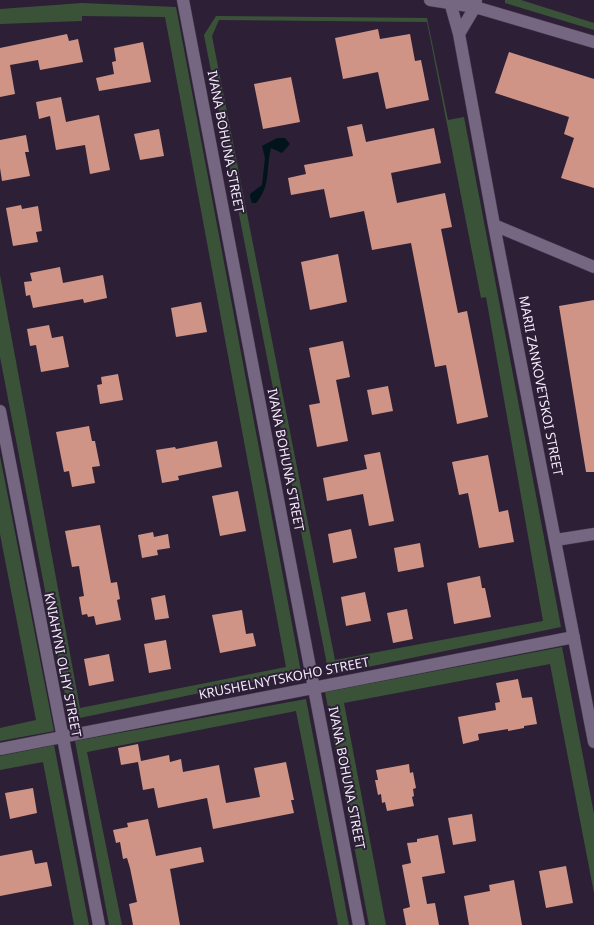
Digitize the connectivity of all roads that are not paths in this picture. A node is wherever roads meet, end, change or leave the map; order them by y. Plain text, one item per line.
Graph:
1 (183, 0) edge
2 (430, 0) edge
3 (450, 2) junction
4 (475, 3) edge
5 (459, 34) junction
6 (594, 42) edge
7 (494, 225) junction
8 (594, 267) edge
9 (0, 411) edge
10 (594, 534) edge
11 (556, 540) junction
12 (574, 637) junction
13 (315, 687) junction
14 (62, 736) junction
15 (594, 742) edge
16 (0, 749) edge
17 (99, 925) edge
18 (359, 925) edge

1 - 13 street, IVANA BOHUNA STREET
2 - 3 street
3 - 4 street
3 - 5 street, MARII ZANKOVETSKOI STREET
4 - 5 street
4 - 6 street
5 - 7 street, MARII ZANKOVETSKOI STREET
7 - 8 street
7 - 11 street, MARII ZANKOVETSKOI STREET
9 - 14 street, KNIAHYNI OLHY STREET
10 - 11 street
11 - 12 street, MARII ZANKOVETSKOI STREET
12 - 13 street, KRUSHELNYTSKOHO STREET
12 - 15 street, MARII ZANKOVETSKOI STREET
13 - 14 street, KRUSHELNYTSKOHO STREET
13 - 18 street, IVANA BOHUNA STREET
14 - 16 street, KRUSHELNYTSKOHO STREET
14 - 17 street, KNIAHYNI OLHY STREET

